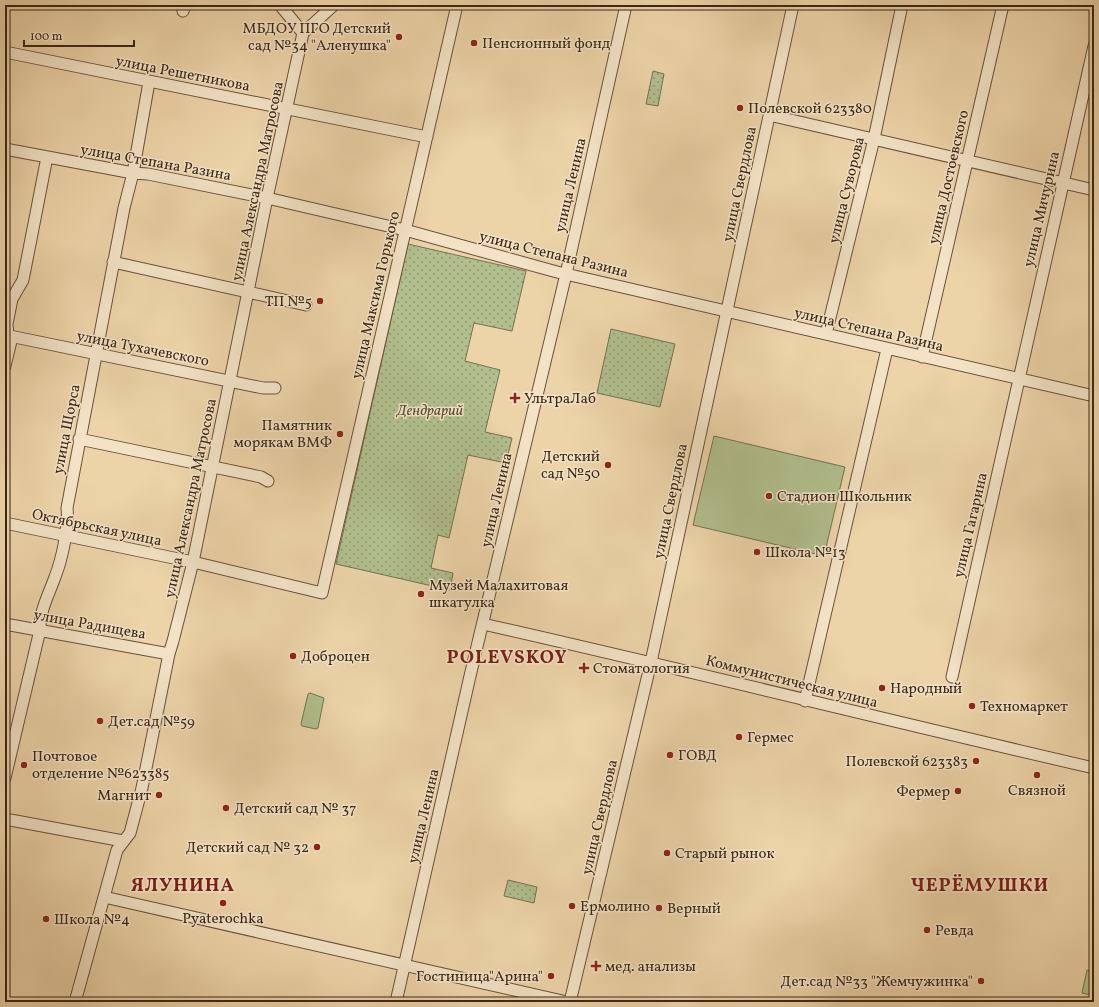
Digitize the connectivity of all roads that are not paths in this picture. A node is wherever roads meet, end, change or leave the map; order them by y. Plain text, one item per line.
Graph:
1 (280, 5) edge
2 (334, 5) edge
3 (457, 5) edge
4 (626, 5) edge
5 (793, 5) edge
6 (902, 5) edge
7 (1002, 5) edge
8 (304, 33) junction
9 (1094, 46) edge
10 (5, 52) edge
11 (148, 82) junction
12 (286, 110) junction
13 (769, 115) junction
14 (427, 137) junction
15 (874, 140) junction
16 (5, 149) edge
17 (47, 157) junction
18 (967, 161) junction
19 (133, 174) junction
20 (1063, 183) junction
21 (1094, 190) edge
22 (267, 198) junction
23 (405, 230) junction
24 (113, 262) junction
25 (566, 274) junction
26 (249, 292) junction
27 (306, 305) dead end
28 (727, 311) junction
29 (826, 334) junction
30 (8, 336) edge
31 (887, 349) junction
32 (97, 354) junction
33 (922, 356) junction
34 (5, 366) edge
35 (1018, 379) junction
36 (231, 381) junction
37 (275, 388) dead end
38 (1094, 396) edge
39 (79, 439) junction
40 (212, 467) junction
41 (268, 481) dead end
42 (5, 523) edge
43 (65, 535) junction
44 (193, 562) junction
45 (322, 593) joint
46 (5, 624) edge
47 (483, 624) junction
48 (40, 630) junction
49 (169, 654) junction
50 (650, 662) junction
51 (952, 677) dead end
52 (805, 701) junction
53 (1094, 768) edge
54 (5, 778) edge
55 (5, 819) edge
56 (123, 841) junction
57 (104, 897) junction
58 (404, 964) junction
59 (75, 1002) edge
60 (396, 1002) edge
61 (567, 1002) edge
62 (570, 1002) edge

1 - 8 street
2 - 8 street
3 - 14 street, улица Максима Горького
4 - 25 street, улица Ленина
5 - 13 street, улица Свердлова
6 - 15 street, улица Суворова
7 - 18 street, улица Достоевского
8 - 12 street, улица Александра Матросова
9 - 20 street, улица Мичурина
10 - 11 street, улица Решетникова
11 - 12 street, улица Решетникова
11 - 19 street, улица Щорса
12 - 14 street, улица Решетникова
12 - 22 street, улица Александра Матросова
13 - 15 street
13 - 28 street, улица Свердлова
14 - 23 street, улица Максима Горького
15 - 18 street
15 - 29 street, улица Суворова
16 - 17 street, улица Степана Разина
17 - 19 street, улица Степана Разина
17 - 30 street
18 - 20 street
18 - 33 street, улица Достоевского
19 - 22 street, улица Степана Разина
19 - 24 street, улица Щорса
20 - 21 street
20 - 35 street, улица Мичурина
22 - 23 street, улица Степана Разина
22 - 26 street, улица Александра Матросова
23 - 25 street, улица Степана Разина
23 - 45 street, улица Максима Горького
24 - 26 street
24 - 32 street, улица Щорса
25 - 28 street, улица Степана Разина
25 - 47 street, улица Ленина
26 - 27 street
26 - 36 street, улица Александра Матросова
28 - 29 street, улица Степана Разина
28 - 50 street, улица Свердлова
29 - 31 street, улица Степана Разина
30 - 32 street, улица Тухачевского
30 - 34 street
31 - 33 street, улица Степана Разина
31 - 52 street
32 - 36 street, улица Тухачевского
32 - 39 street, улица Щорса
33 - 35 street, улица Степана Разина
35 - 38 street, улица Степана Разина
35 - 51 street, улица Гагарина
36 - 37 street, улица Тухачевского
36 - 40 street, улица Александра Матросова
39 - 40 street
39 - 43 street, улица Щорса
40 - 41 street
40 - 44 street, улица Александра Матросова
42 - 43 street, Октябрьская улица
43 - 44 street, Октябрьская улица
43 - 48 street, улица Щорса
44 - 45 street, Октябрьская улица
44 - 49 street, улица Александра Матросова
46 - 48 street, улица Радищева
47 - 50 street, Коммунистическая улица
47 - 58 street, улица Ленина
48 - 49 street, улица Радищева
48 - 54 street, улица Щорса
49 - 56 street, улица Александра Матросова
50 - 52 street, Коммунистическая улица
50 - 62 street, улица Свердлова
52 - 53 street, Коммунистическая улица
55 - 56 street
56 - 57 street, улица Александра Матросова
57 - 58 street
57 - 59 street, улица Александра Матросова
58 - 60 street, улица Ленина
58 - 61 street

